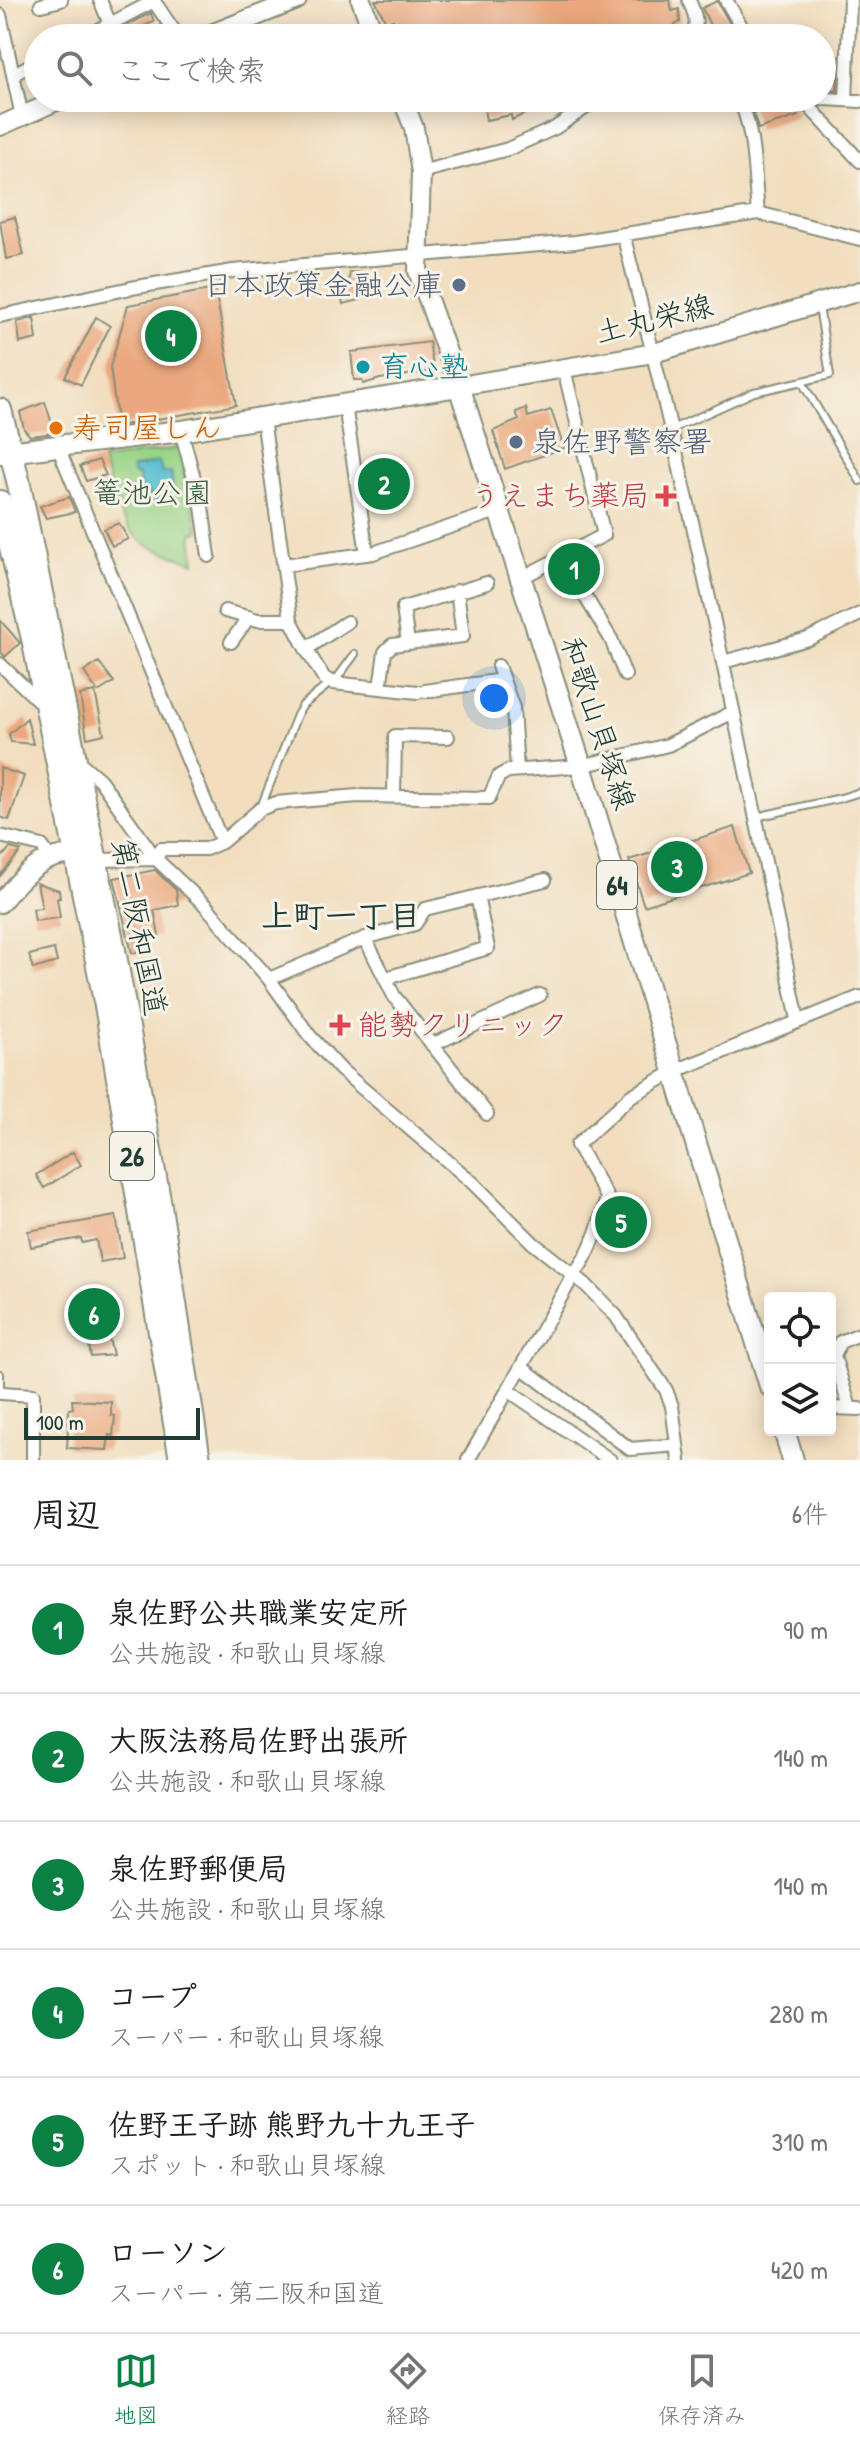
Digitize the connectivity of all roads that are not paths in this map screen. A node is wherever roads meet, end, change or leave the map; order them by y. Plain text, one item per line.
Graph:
1 (61, 0) edge
2 (100, 0) edge
3 (297, 0) edge
4 (361, 0) edge
5 (689, 0) edge
6 (726, 0) edge
7 (850, 0) edge
8 (153, 1) edge
9 (41, 5) dead end
10 (0, 15) edge
11 (110, 24) joint
12 (169, 24) edge
13 (236, 24) edge
14 (370, 24) edge
15 (695, 24) edge
16 (740, 24) edge
17 (24, 69) edge
18 (14, 74) junction
19 (836, 100) edge
20 (846, 100) junction
21 (860, 101) edge
22 (31, 112) edge
23 (408, 112) edge
24 (579, 112) edge
25 (745, 112) edge
26 (816, 112) edge
27 (22, 116) junction
28 (0, 126) edge
29 (860, 161) edge
30 (421, 172) junction
31 (758, 213) junction
32 (623, 234) junction
33 (860, 239) edge
34 (419, 253) junction
35 (860, 291) edge
36 (818, 303) junction
37 (0, 316) edge
38 (654, 353) junction
39 (564, 369) junction
40 (802, 382) junction
41 (459, 386) junction
42 (345, 405) junction
43 (0, 410) edge
44 (263, 418) junction
45 (671, 430) junction
46 (181, 431) junction
47 (58, 447) junction
48 (5, 452) edge
49 (860, 481) edge
50 (0, 502) edge
51 (497, 511) junction
52 (367, 554) junction
53 (209, 556) dead end
54 (561, 557) junction
55 (284, 565) junction
56 (519, 579) junction
57 (487, 583) dead end
58 (457, 591) junction
59 (225, 611) dead end
60 (860, 614) edge
61 (249, 617) junction
62 (291, 620) junction
63 (347, 622) dead end
64 (231, 642) dead end
65 (408, 643) junction
66 (306, 649) junction
67 (355, 654) dead end
68 (723, 662) junction
69 (0, 664) edge
70 (498, 666) dead end
71 (625, 675) dead end
72 (503, 680) junction
73 (333, 683) junction
74 (380, 688) junction
75 (45, 707) junction
76 (733, 712) junction
77 (448, 737) dead end
78 (75, 758) junction
79 (581, 766) junction
80 (517, 770) junction
81 (860, 792) edge
82 (394, 796) junction
83 (260, 809) junction
84 (756, 817) junction
85 (0, 836) edge
86 (222, 842) junction
87 (85, 857) junction
88 (50, 858) junction
89 (156, 859) junction
90 (545, 880) dead end
91 (477, 896) junction
92 (0, 903) edge
93 (365, 938) junction
94 (386, 978) junction
95 (269, 979) junction
96 (540, 995) dead end
97 (860, 997) edge
98 (798, 1020) junction
99 (432, 1045) junction
100 (675, 1071) junction
101 (487, 1114) dead end
102 (574, 1274) junction
103 (860, 1334) edge
104 (764, 1366) edge
105 (521, 1367) junction
106 (0, 1374) edge
107 (508, 1390) junction
108 (0, 1393) edge
109 (855, 1408) edge
110 (786, 1436) edge
111 (677, 1445) junction
112 (33, 1460) edge
113 (181, 1460) edge
114 (199, 1460) edge
115 (468, 1460) edge
116 (610, 1460) edge
117 (679, 1460) edge
118 (793, 1460) edge

1 - 9 street
2 - 11 street
3 - 13 street
4 - 14 street
5 - 15 street
6 - 16 street
7 - 20 street
8 - 11 street
8 - 12 street
10 - 18 street
17 - 18 street
18 - 27 street
19 - 20 street
20 - 21 street
22 - 27 street
23 - 30 street
24 - 30 street
25 - 31 street
26 - 29 street
27 - 28 street
30 - 34 street
31 - 32 street
31 - 33 street
32 - 34 street
32 - 38 street
34 - 37 street
34 - 41 street
35 - 36 street, 土丸栄線
36 - 38 street, 土丸栄線
36 - 40 lane
38 - 39 street, 土丸栄線
38 - 45 street
39 - 41 street, 土丸栄線
39 - 54 street
40 - 45 lane
40 - 49 lane
41 - 42 main road
41 - 51 main road, 和歌山貝塚線 / 64
42 - 44 main road
42 - 52 street
43 - 48 highway, 第二阪和国道 / 26
44 - 46 main road
44 - 55 street
45 - 68 street
46 - 47 main road
46 - 53 street
47 - 48 main road
47 - 86 street
48 - 78 highway, 第二阪和国道 / 26
50 - 75 highway, 第二阪和国道 / 26
51 - 52 street
51 - 56 main road, 和歌山貝塚線 / 64
52 - 55 street
54 - 56 street
54 - 71 street
55 - 62 street
56 - 79 main road, 和歌山貝塚線 / 64
57 - 58 street
58 - 65 street
58 - 65 street
59 - 61 street
60 - 68 street
61 - 62 street
61 - 64 street
62 - 66 street
63 - 66 street
65 - 74 street
66 - 73 street
67 - 73 lane
68 - 76 street
69 - 75 street
70 - 72 street
72 - 74 street
72 - 80 street
73 - 74 street
73 - 83 lane
75 - 87 highway, 第二阪和国道 / 26
76 - 79 street
76 - 84 street
77 - 82 street
78 - 87 highway, 第二阪和国道 / 26
78 - 89 street
79 - 80 street
79 - 100 main road, 和歌山貝塚線 / 64
80 - 82 street
81 - 84 lane
82 - 83 street
83 - 86 street
84 - 98 street
85 - 88 street
86 - 89 street
87 - 88 street
87 - 89 street
87 - 113 highway, 第二阪和国道 / 26
87 - 114 highway, 第二阪和国道 / 26
88 - 92 street
89 - 95 street
90 - 91 street
91 - 93 street
91 - 94 street
93 - 94 street
93 - 95 street
94 - 99 street
95 - 102 street
96 - 99 street
97 - 98 street
98 - 100 street
99 - 101 street
100 - 102 street
100 - 104 main road, 和歌山貝塚線 / 64
102 - 105 street
102 - 111 street
103 - 109 street
105 - 107 street
105 - 111 street
106 - 108 lane
107 - 115 street
107 - 116 street
108 - 112 street
110 - 118 main road
111 - 117 street

